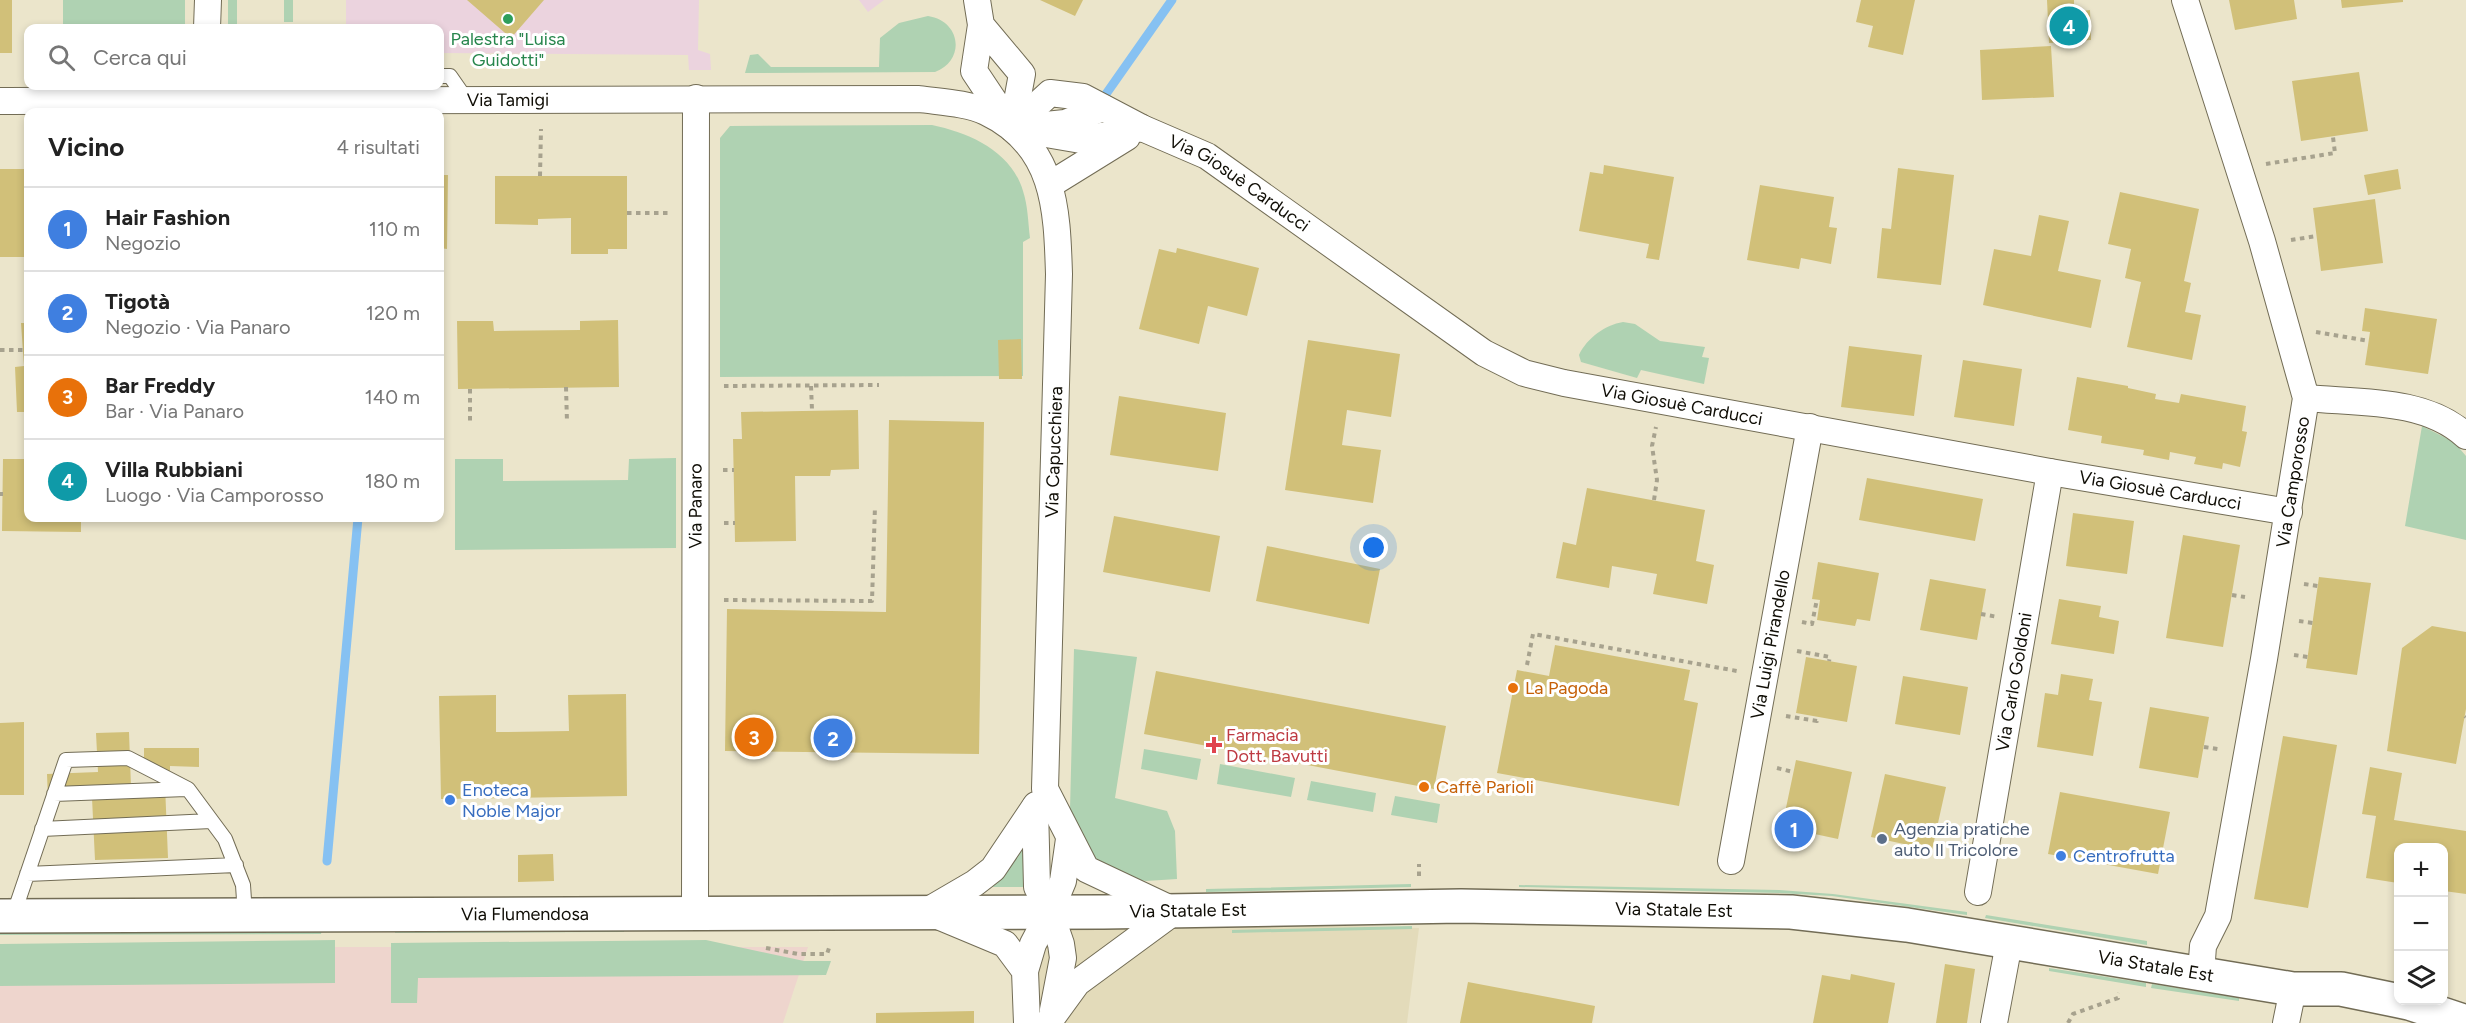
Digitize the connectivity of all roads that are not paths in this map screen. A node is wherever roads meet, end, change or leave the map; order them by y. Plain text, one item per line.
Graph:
1 (208, 0) edge
2 (977, 0) edge
3 (2185, 0) edge
4 (207, 24) edge
5 (981, 26) junction
6 (444, 76) edge
7 (206, 93) edge
8 (349, 93) edge
9 (696, 98) junction
10 (466, 99) junction
11 (0, 101) edge
12 (1012, 128) junction
13 (1142, 128) junction
14 (1051, 183) junction
15 (2306, 398) junction
16 (1810, 427) junction
17 (2466, 435) edge
18 (2050, 472) junction
19 (2289, 512) junction
20 (188, 789) junction
21 (54, 794) junction
22 (1040, 798) junction
23 (212, 821) junction
24 (42, 829) junction
25 (1069, 839) junction
26 (1731, 861) dead end
27 (236, 865) junction
28 (27, 874) junction
29 (1978, 892) dead end
30 (927, 911) junction
31 (1174, 911) junction
32 (695, 912) junction
33 (1050, 912) junction
34 (245, 915) junction
35 (6, 916) edge
36 (2009, 943) junction
37 (1025, 971) junction
38 (2201, 974) junction
39 (2293, 989) junction
40 (1050, 1020) edge
41 (2466, 1022) edge
42 (1027, 1023) edge
43 (1994, 1023) edge
44 (2286, 1023) edge
45 (2409, 1023) edge

1 - 4 street
2 - 5 street, Via Capucchiera
3 - 15 street, Via Camporosso
5 - 12 street, Via Capucchiera
5 - 12 street
6 - 10 lane
7 - 8 street, Via Tamigi
7 - 11 street, Via Tamigi
8 - 10 street, Via Tamigi
9 - 10 street, Via Tamigi
9 - 12 street, Via Tamigi
9 - 32 street, Via Panaro
12 - 13 street
12 - 13 street, Via Giosuè Carducci
12 - 14 street, Via Capucchiera
13 - 14 street
13 - 16 street, Via Giosuè Carducci
14 - 22 street, Via Capucchiera
15 - 17 street
15 - 19 street, Via Camporosso
16 - 18 street, Via Giosuè Carducci
16 - 26 street, Via Luigi Pirandello
18 - 19 street, Via Giosuè Carducci
18 - 29 street, Via Carlo Goldoni
19 - 38 street, Via Camporosso
20 - 21 lane
20 - 21 lane
20 - 23 lane
21 - 24 lane
22 - 25 street, Via Capucchiera
22 - 30 street
22 - 33 street, Via Capucchiera
23 - 24 lane
23 - 27 lane
24 - 28 lane
25 - 31 street, Via Capucchiera
25 - 33 street
27 - 28 lane
27 - 34 lane
28 - 35 lane
30 - 32 street, Via Flumendosa
30 - 33 street, Via Flumendosa
30 - 37 street
31 - 33 street, Via Statale Est
31 - 36 street, Via Statale Est
31 - 40 street
32 - 34 street, Via Flumendosa
33 - 37 street
33 - 40 street, Via Capucchiera
34 - 35 street, Via Flumendosa
36 - 38 street, Via Statale Est
36 - 43 street
37 - 42 street
38 - 39 street, Via Statale Est
39 - 41 street, Via Statale Est
39 - 44 street
39 - 45 street, Via Statale Est

